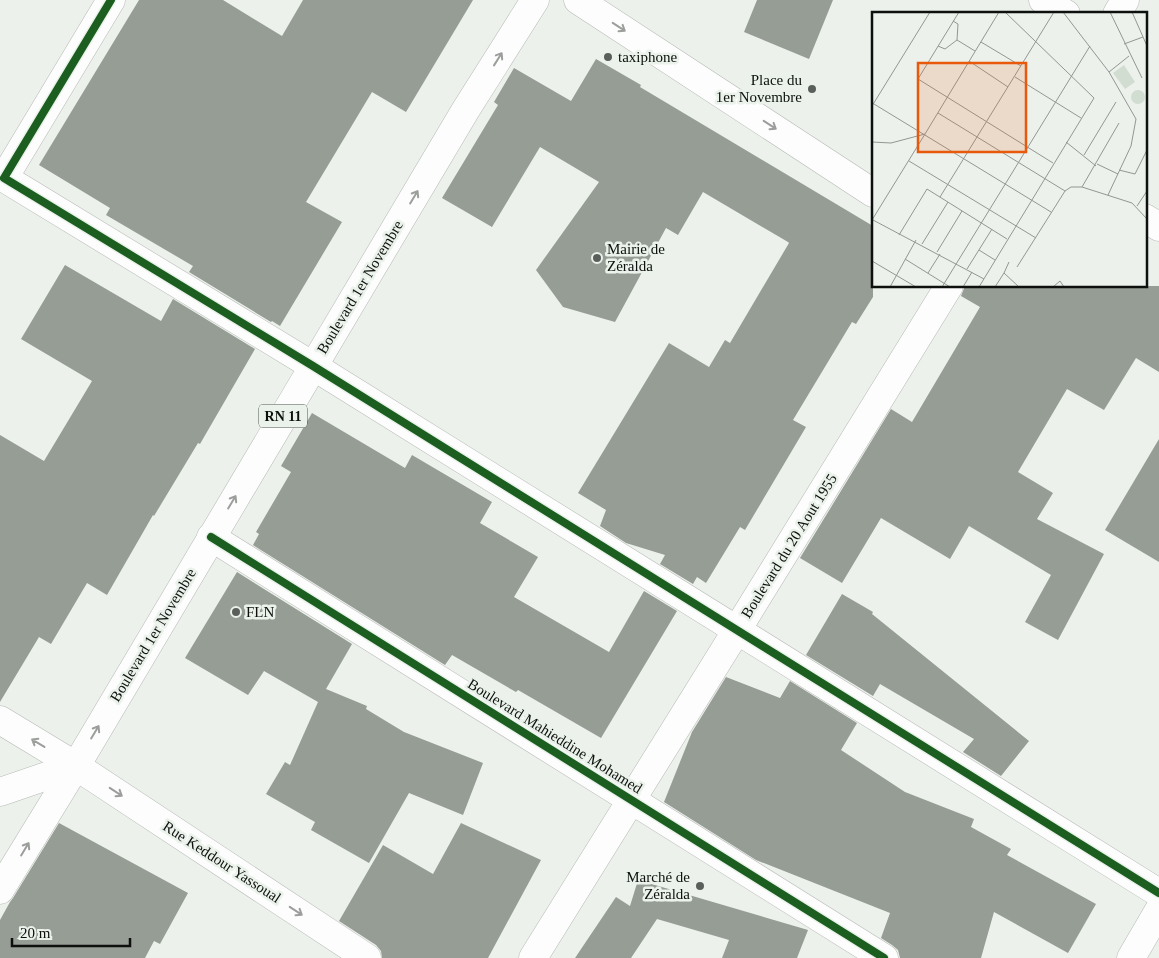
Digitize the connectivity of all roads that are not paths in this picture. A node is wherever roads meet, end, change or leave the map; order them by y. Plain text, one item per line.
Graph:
1 (111, 0) edge
2 (535, 0) edge
3 (578, 0) edge
4 (1043, 0) edge
5 (1125, 0) edge
6 (1063, 12) edge
7 (1118, 12) edge
8 (872, 192) edge
9 (1146, 219) edge
10 (1159, 227) edge
11 (948, 288) edge
12 (313, 366) junction
13 (211, 537) junction
14 (737, 630) junction
15 (0, 720) edge
16 (76, 766) junction
17 (0, 792) edge
18 (631, 800) junction
19 (0, 890) edge
20 (1159, 893) edge
21 (1159, 910) edge
22 (368, 958) edge
23 (533, 958) edge
24 (884, 958) edge
25 (1130, 958) edge

1 - 12 street
12 -> 2 street, Boulevard 1er Novembre / RN 11
3 -> 8 street
4 - 6 street
5 - 7 street
9 - 10 street
11 - 14 street, Boulevard du 20 Aout 1955
13 -> 12 street, Boulevard 1er Novembre / RN 11
12 - 14 street
16 -> 13 street, Boulevard 1er Novembre / RN 11
13 - 18 street, Boulevard Mahieddine Mohamed
14 - 18 street, Boulevard du 20 Aout 1955
14 - 20 street
16 -> 15 street, Rue Keddour Yassoual
16 - 17 street
19 -> 16 street, Boulevard 1er Novembre
16 -> 22 street, Rue Keddour Yassoual
18 - 23 street, Boulevard du 20 Aout 1955
18 - 24 street, Boulevard Mahieddine Mohamed
21 - 25 street

